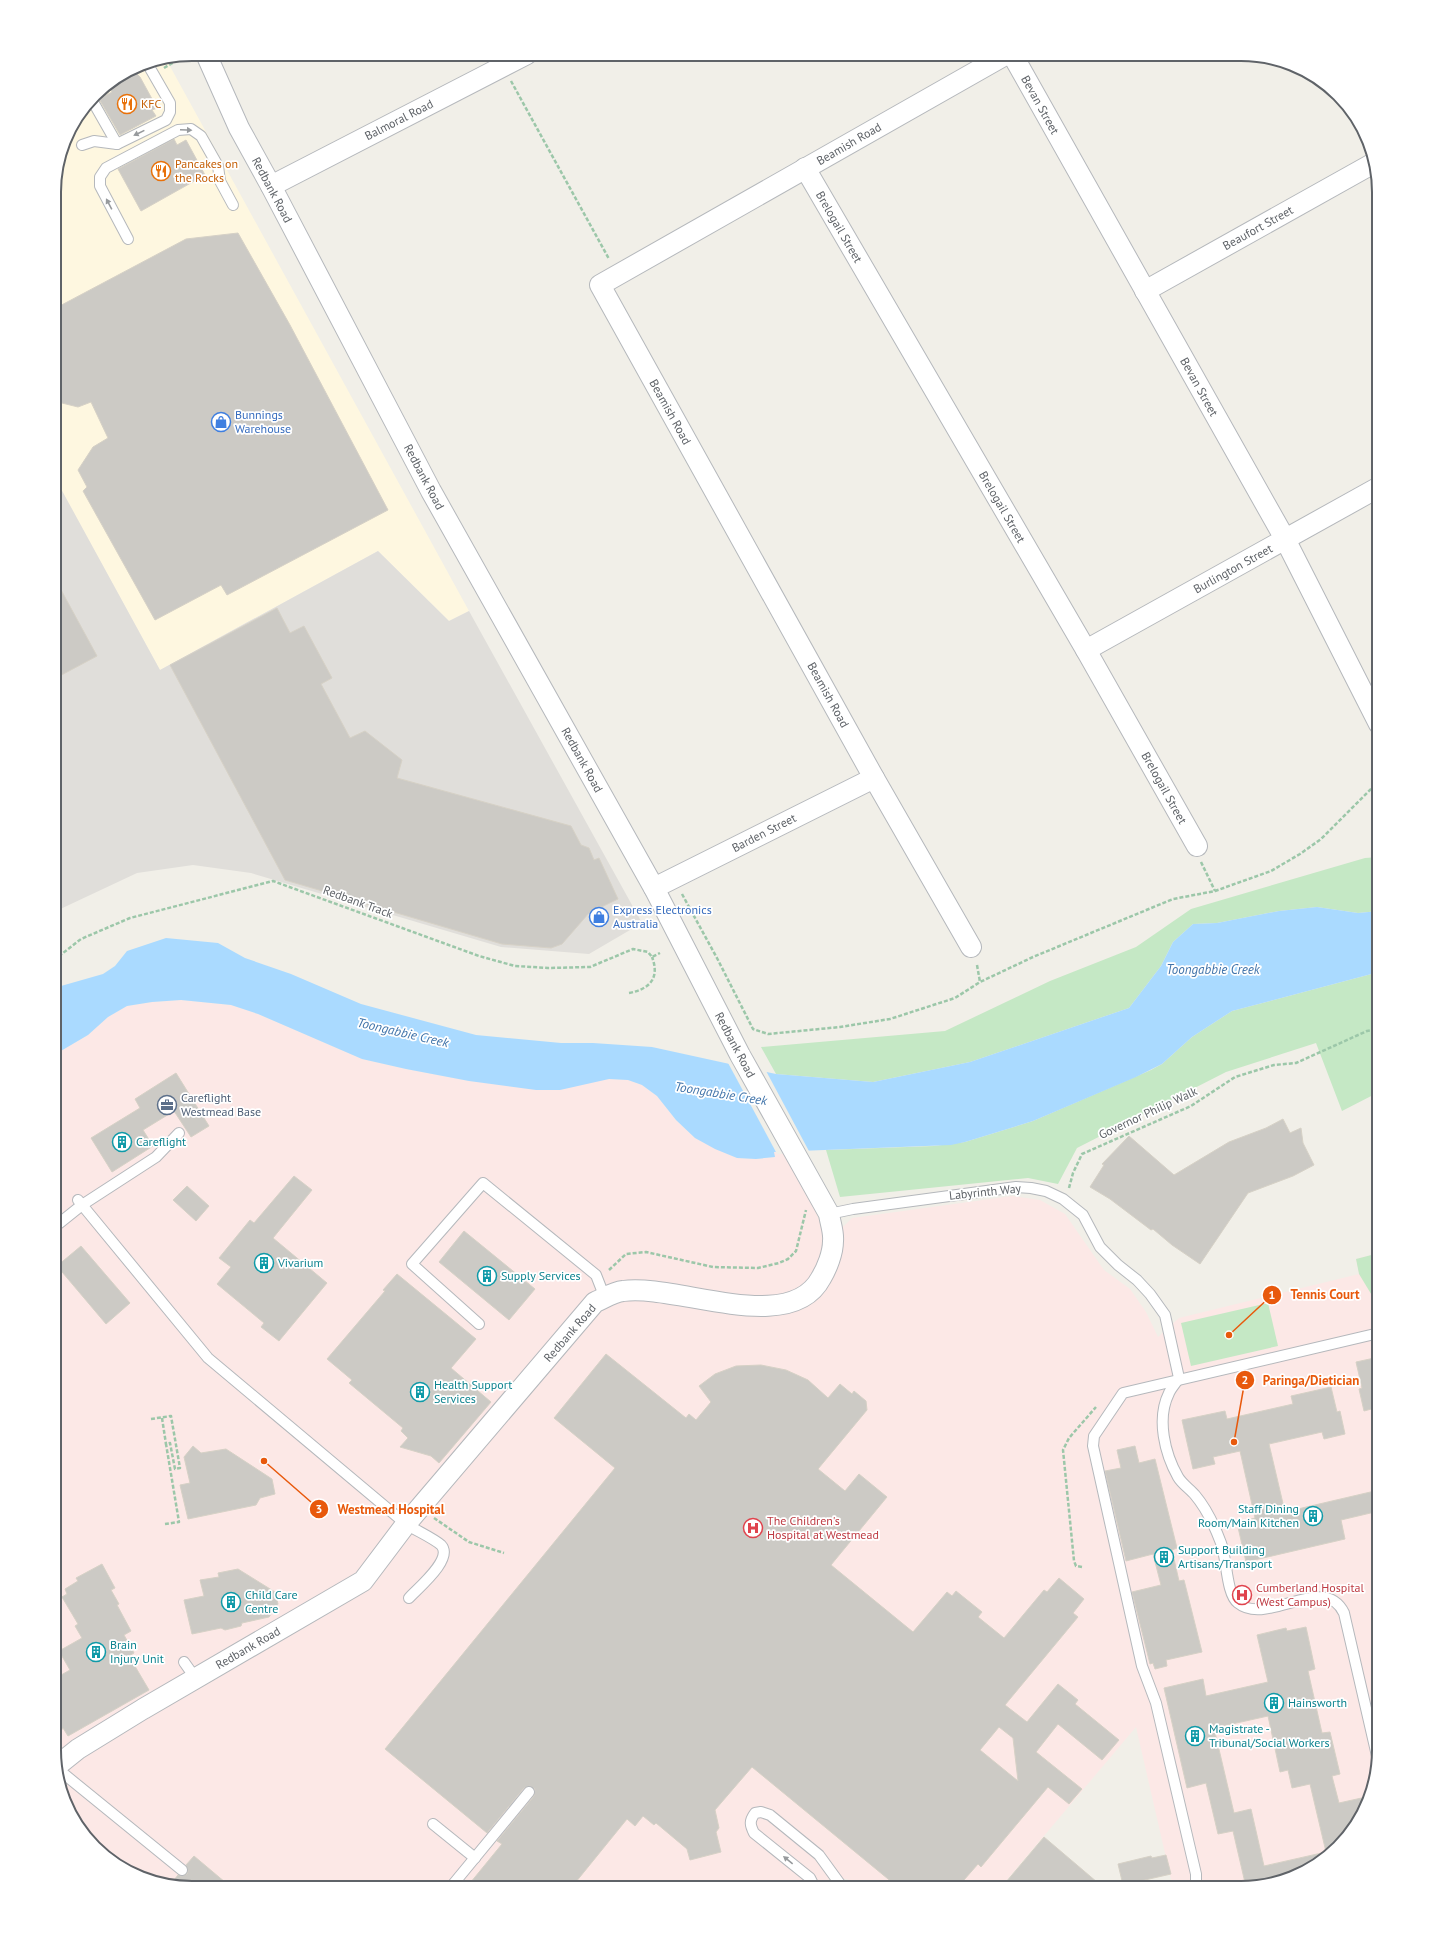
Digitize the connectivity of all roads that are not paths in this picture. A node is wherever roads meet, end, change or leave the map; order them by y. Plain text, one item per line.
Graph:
1 (209, 61) edge
2 (514, 61) edge
3 (994, 61) edge
4 (1016, 61) edge
5 (150, 68) edge
6 (95, 105) edge
7 (117, 144) junction
8 (82, 145) dead end
9 (1369, 165) edge
10 (805, 168) junction
11 (271, 186) junction
12 (233, 205) dead end
13 (128, 239) dead end
14 (1145, 291) junction
15 (1372, 491) edge
16 (1285, 539) junction
17 (1086, 650) junction
18 (1372, 710) edge
19 (874, 778) junction
20 (1197, 846) road end
21 (654, 888) junction
22 (971, 947) dead end
23 (179, 1133) dead end
24 (80, 1202) junction
25 (829, 1214) junction
26 (61, 1221) edge
27 (605, 1298) junction
28 (479, 1324) dead end
29 (1372, 1335) edge
30 (1180, 1378) junction
31 (406, 1524) junction
32 (409, 1598) dead end
33 (184, 1662) dead end
34 (196, 1679) junction
35 (1372, 1734) edge
36 (62, 1762) edge
37 (63, 1773) edge
38 (529, 1792) dead end
39 (433, 1824) dead end
40 (475, 1858) junction
41 (182, 1870) dead end
42 (456, 1881) edge
43 (812, 1881) edge
44 (838, 1881) edge
45 (1195, 1881) edge

1 - 11 street, Redbank Road
2 - 11 street, Balmoral Road
3 - 10 street, Beamish Road
4 - 14 street, Bevan Street
5 -> 7 lane
6 - 7 lane
7 - 8 lane
9 - 14 street, Beaufort Street
10 - 17 street, Brelogail Street
10 - 19 street, Beamish Road
11 - 21 street, Redbank Road
13 -> 12 lane
14 - 16 street, Bevan Street
15 - 16 street, Burlington Street
16 - 17 street, Burlington Street
16 - 18 street, Bevan Street
17 - 20 street, Brelogail Street
19 - 21 street, Barden Street
19 - 22 street, Beamish Road
21 - 25 street, Redbank Road
23 - 24 lane
24 - 26 lane
24 - 31 lane
25 - 27 street, Redbank Road
25 - 30 lane, Labyrinth Way
27 - 28 lane
27 - 31 street, Redbank Road
29 - 30 lane
30 - 35 lane
30 - 45 lane
31 - 32 lane
31 - 34 street, Redbank Road
33 - 34 lane
34 - 36 street, Redbank Road
37 - 41 lane
38 - 40 lane
39 - 40 lane
40 - 42 lane
43 -> 44 lane

